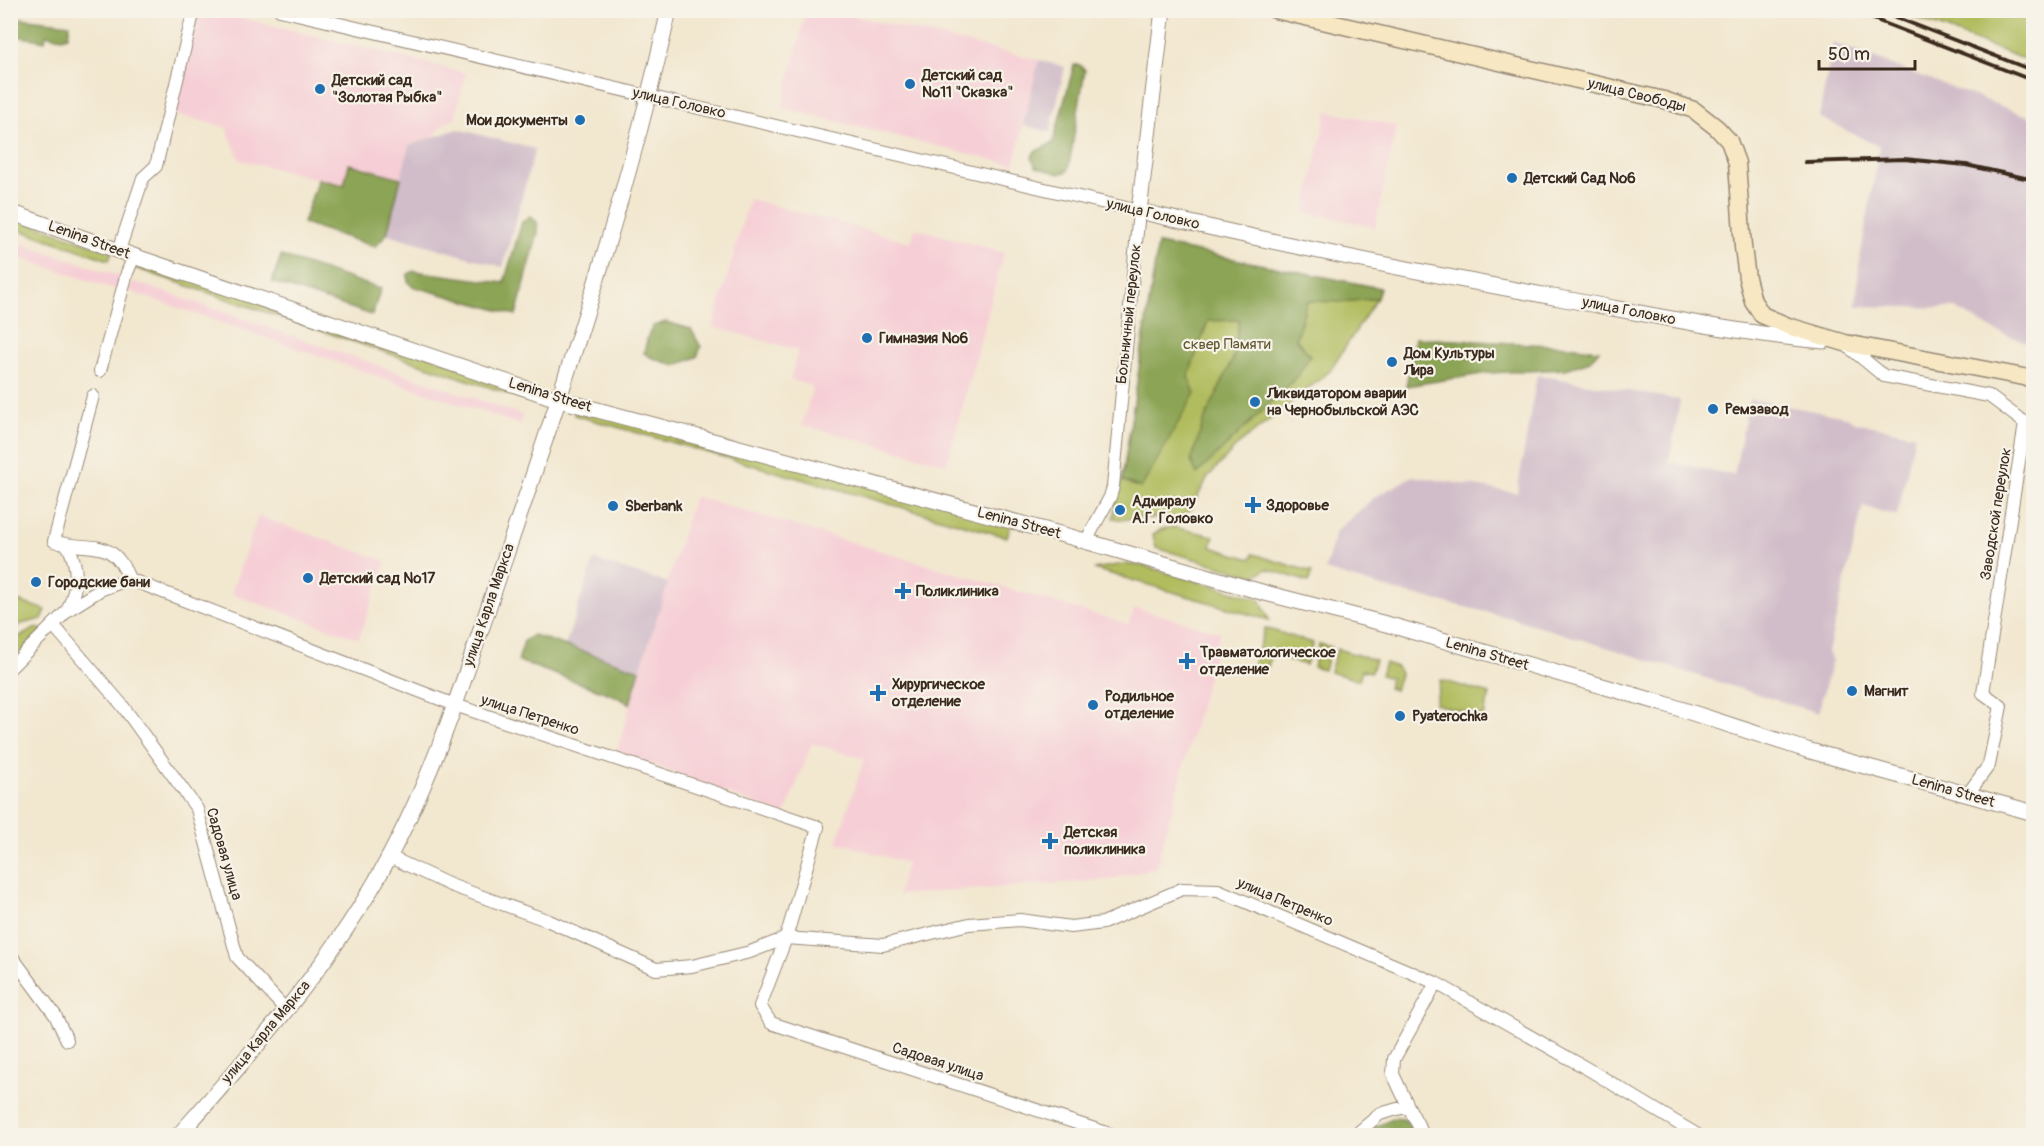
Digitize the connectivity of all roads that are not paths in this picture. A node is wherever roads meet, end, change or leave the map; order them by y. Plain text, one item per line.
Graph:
1 (194, 10) edge
2 (280, 10) edge
3 (669, 10) edge
4 (1163, 10) edge
5 (1275, 10) edge
6 (650, 96) junction
7 (1139, 211) junction
8 (10, 212) edge
9 (119, 250) junction
10 (134, 256) junction
11 (1845, 343) junction
12 (100, 371) dead end
13 (2034, 379) edge
14 (93, 396) dead end
15 (560, 400) junction
16 (1086, 541) junction
17 (68, 546) junction
18 (129, 579) junction
19 (68, 610) junction
20 (54, 626) junction
21 (10, 668) edge
22 (455, 705) junction
23 (1967, 795) junction
24 (2034, 813) edge
25 (390, 857) junction
26 (786, 938) junction
27 (10, 954) edge
28 (1436, 983) junction
29 (759, 1006) joint
30 (286, 1010) junction
31 (67, 1040) dead end
32 (1408, 1106) junction
33 (178, 1136) edge
34 (1116, 1136) edge
35 (1354, 1136) edge
36 (1424, 1136) edge
37 (1699, 1136) edge

1 - 9 street
2 - 6 street, улица Головко
3 - 6 street, улица Карла Маркса
4 - 7 street, Больничный переулок
5 - 11 main road, улица Свободы
6 - 7 street, улица Головко
6 - 15 street, улица Карла Маркса
7 - 11 street, улица Головко
7 - 16 street, Больничный переулок
8 - 9 street, Lenina Street
9 - 10 street, Lenina Street
10 - 12 street
10 - 15 street, Lenina Street
11 - 13 main road, улица Головко
11 - 23 street, Заводской переулок
14 - 17 street
15 - 16 street, Lenina Street
15 - 22 street, улица Карла Маркса
16 - 23 street, Lenina Street
17 - 18 street
17 - 19 street
18 - 19 street
18 - 22 street, улица Петренко
19 - 20 street
20 - 21 street
20 - 30 street, Садовая улица
22 - 25 street, улица Карла Маркса
22 - 26 street, улица Петренко
23 - 24 street, Lenina Street
25 - 26 street
25 - 30 street, улица Карла Маркса
26 - 28 street, улица Петренко
26 - 29 street, улица Петренко
27 - 31 street
28 - 32 street
28 - 37 street, улица Петренко
29 - 34 street, Садовая улица
30 - 33 street, улица Карла Маркса
32 - 35 street
32 - 36 street

